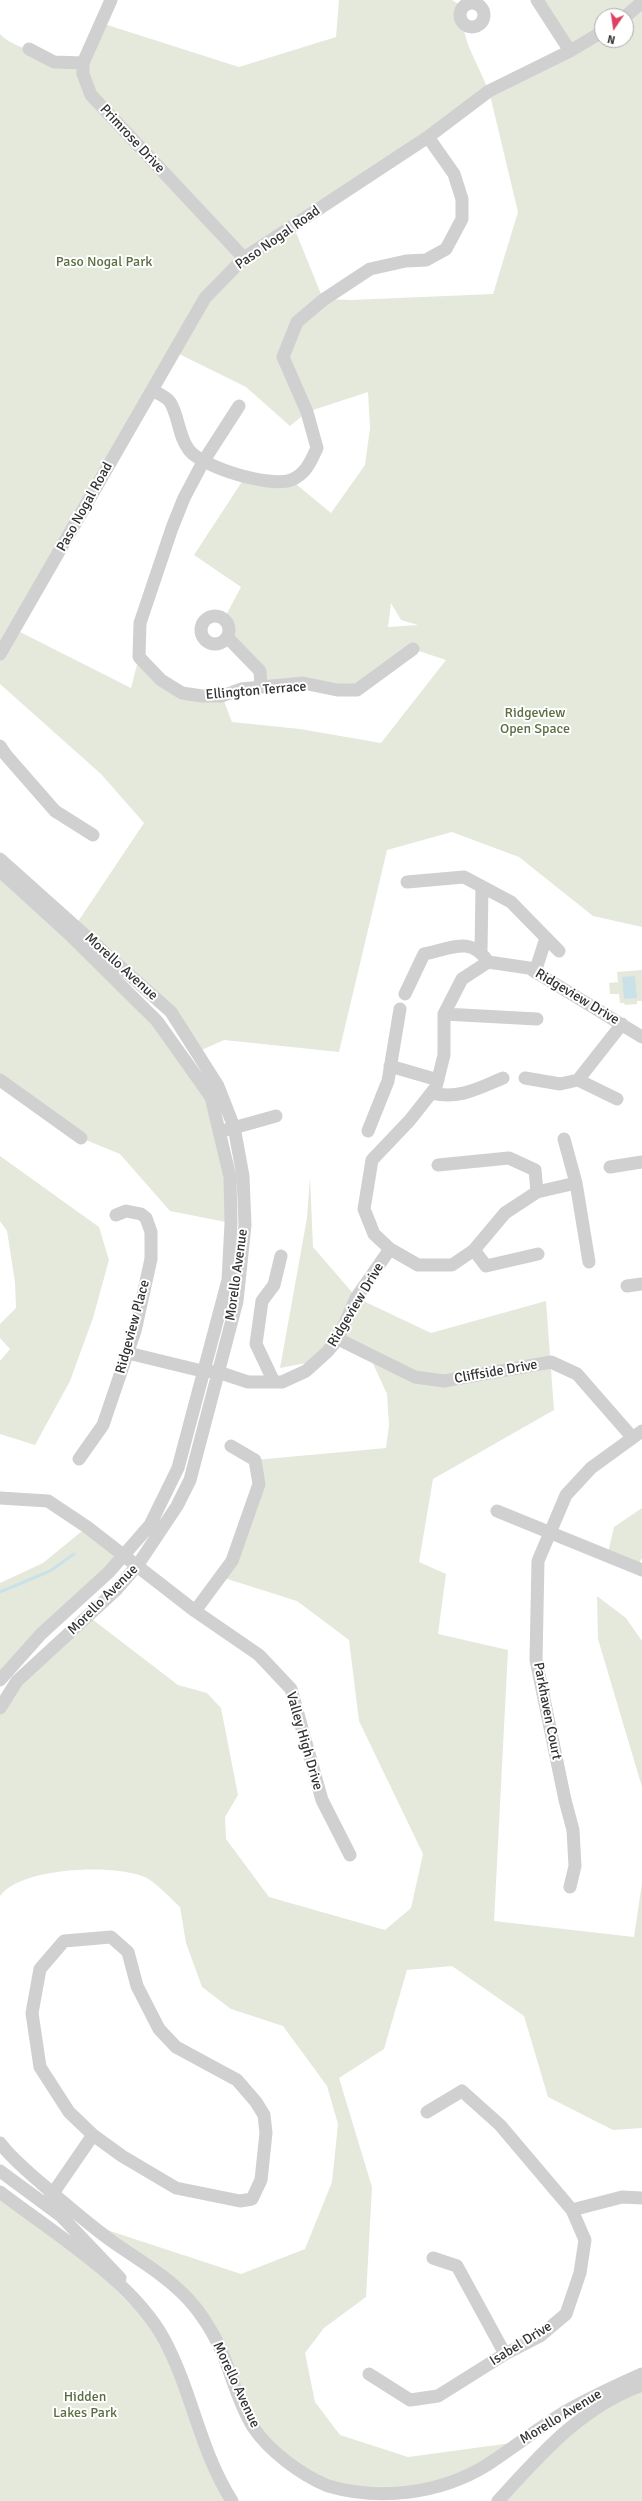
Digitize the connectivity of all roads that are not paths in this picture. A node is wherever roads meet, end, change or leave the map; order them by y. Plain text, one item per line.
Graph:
1 (111, 0) edge
2 (537, 0) edge
3 (642, 2) edge
4 (634, 9) edge
5 (594, 36) edge
6 (29, 50) dead end
7 (570, 50) junction
8 (83, 63) junction
9 (428, 137) junction
10 (244, 258) junction
11 (152, 390) junction
12 (239, 406) dead end
13 (203, 462) junction
14 (227, 637) dead end
15 (413, 649) dead end
16 (0, 654) edge
17 (261, 687) junction
18 (0, 746) edge
19 (93, 835) dead end
20 (0, 859) edge
21 (0, 871) edge
22 (407, 882) dead end
23 (482, 887) junction
24 (546, 938) junction
25 (559, 951) dead end
26 (484, 956) junction
27 (536, 972) junction
28 (405, 994) dead end
29 (400, 1009) dead end
30 (444, 1014) junction
31 (537, 1019) dead end
32 (622, 1024) junction
33 (642, 1037) edge
34 (390, 1066) junction
35 (503, 1078) dead end
36 (525, 1078) dead end
37 (0, 1080) edge
38 (438, 1080) junction
39 (578, 1080) junction
40 (432, 1092) junction
41 (617, 1099) dead end
42 (276, 1116) dead end
43 (234, 1127) junction
44 (221, 1131) junction
45 (368, 1131) dead end
46 (81, 1138) dead end
47 (564, 1139) dead end
48 (642, 1162) edge
49 (438, 1166) dead end
50 (610, 1168) dead end
51 (576, 1183) junction
52 (538, 1192) junction
53 (116, 1215) dead end
54 (390, 1249) junction
55 (474, 1250) junction
56 (538, 1254) dead end
57 (281, 1256) dead end
58 (589, 1262) dead end
59 (642, 1284) edge
60 (628, 1286) dead end
61 (338, 1339) junction
62 (128, 1353) junction
63 (202, 1371) junction
64 (218, 1372) junction
65 (274, 1382) junction
66 (637, 1434) edge
67 (231, 1446) dead end
68 (79, 1459) dead end
69 (0, 1498) edge
70 (497, 1511) dead end
71 (548, 1534) junction
72 (124, 1556) junction
73 (137, 1566) junction
74 (642, 1570) edge
75 (195, 1611) junction
76 (0, 1680) edge
77 (0, 1708) edge
78 (350, 1855) dead end
79 (570, 1887) dead end
80 (427, 2112) dead end
81 (94, 2135) junction
82 (0, 2143) edge
83 (0, 2171) edge
84 (0, 2192) edge
85 (49, 2198) junction
86 (642, 2198) edge
87 (572, 2210) junction
88 (433, 2258) dead end
89 (142, 2306) junction
90 (505, 2354) junction
91 (370, 2374) dead end
92 (642, 2374) edge
93 (642, 2385) edge
94 (232, 2501) edge
95 (498, 2501) edge

1 - 8 street
2 - 7 street
3 - 4 street
5 - 7 street, Paso Nogal Road
6 - 8 street
7 - 9 street, Paso Nogal Road
8 - 10 street, Primrose Drive
9 - 10 street, Paso Nogal Road
9 - 13 street
10 - 11 street, Paso Nogal Road
11 - 13 street
11 - 16 street, Paso Nogal Road
12 - 13 street, Ellington Terrace
13 - 17 street, Ellington Terrace
14 - 17 street
15 - 17 street, Ellington Terrace
18 - 19 street
20 - 43 street, Morello Avenue
21 - 44 street, Morello Avenue
22 - 23 street
23 - 24 street
23 - 26 street
24 - 25 street
24 - 27 street
26 - 27 street, Ridgeview Drive
26 - 28 street
26 - 30 street, Ridgeview Drive
27 - 32 street, Ridgeview Drive
29 - 34 street
30 - 31 street
30 - 38 street, Ridgeview Drive
32 - 33 street, Ridgeview Drive
32 - 39 street
34 - 38 street
34 - 45 street
35 - 40 street
36 - 39 street
37 - 46 street
38 - 40 street, Ridgeview Drive
39 - 41 street
40 - 54 street, Ridgeview Drive
42 - 43 street
43 - 44 street
43 - 64 street, Morello Avenue
44 - 63 street, Morello Avenue
47 - 51 street
48 - 50 street
49 - 52 street
51 - 52 street
51 - 58 street
52 - 55 street
53 - 62 street, Ridgeview Place
54 - 55 street
54 - 61 street, Ridgeview Drive
55 - 56 street
57 - 65 street
59 - 60 street
61 - 65 street, Ridgeview Drive
61 - 66 street, Cliffside Drive
62 - 63 street, Ridgeview Drive
62 - 68 street, Ridgeview Place
63 - 64 street, Ridgeview Drive
63 - 72 street, Morello Avenue
64 - 65 street, Ridgeview Drive
64 - 73 street, Morello Avenue
66 - 71 street, Parkhaven Court
67 - 75 street
69 - 72 street, Valley High Drive
70 - 71 street
71 - 74 street
71 - 79 street, Parkhaven Court
72 - 73 street, Valley High Drive
72 - 76 street, Morello Avenue
73 - 75 street, Valley High Drive
73 - 77 street, Morello Avenue
75 - 78 street, Valley High Drive
80 - 87 street, Isabel Drive
81 - 81 street
81 - 85 street
82 - 85 street, Morello Avenue
83 - 85 street, Morello Avenue
84 - 89 street, Morello Avenue
85 - 89 street, Morello Avenue
85 - 92 street, Morello Avenue
86 - 87 street
87 - 90 street, Isabel Drive
88 - 90 street
89 - 94 street, Morello Avenue
90 - 91 street, Isabel Drive
93 - 95 street, Morello Avenue

